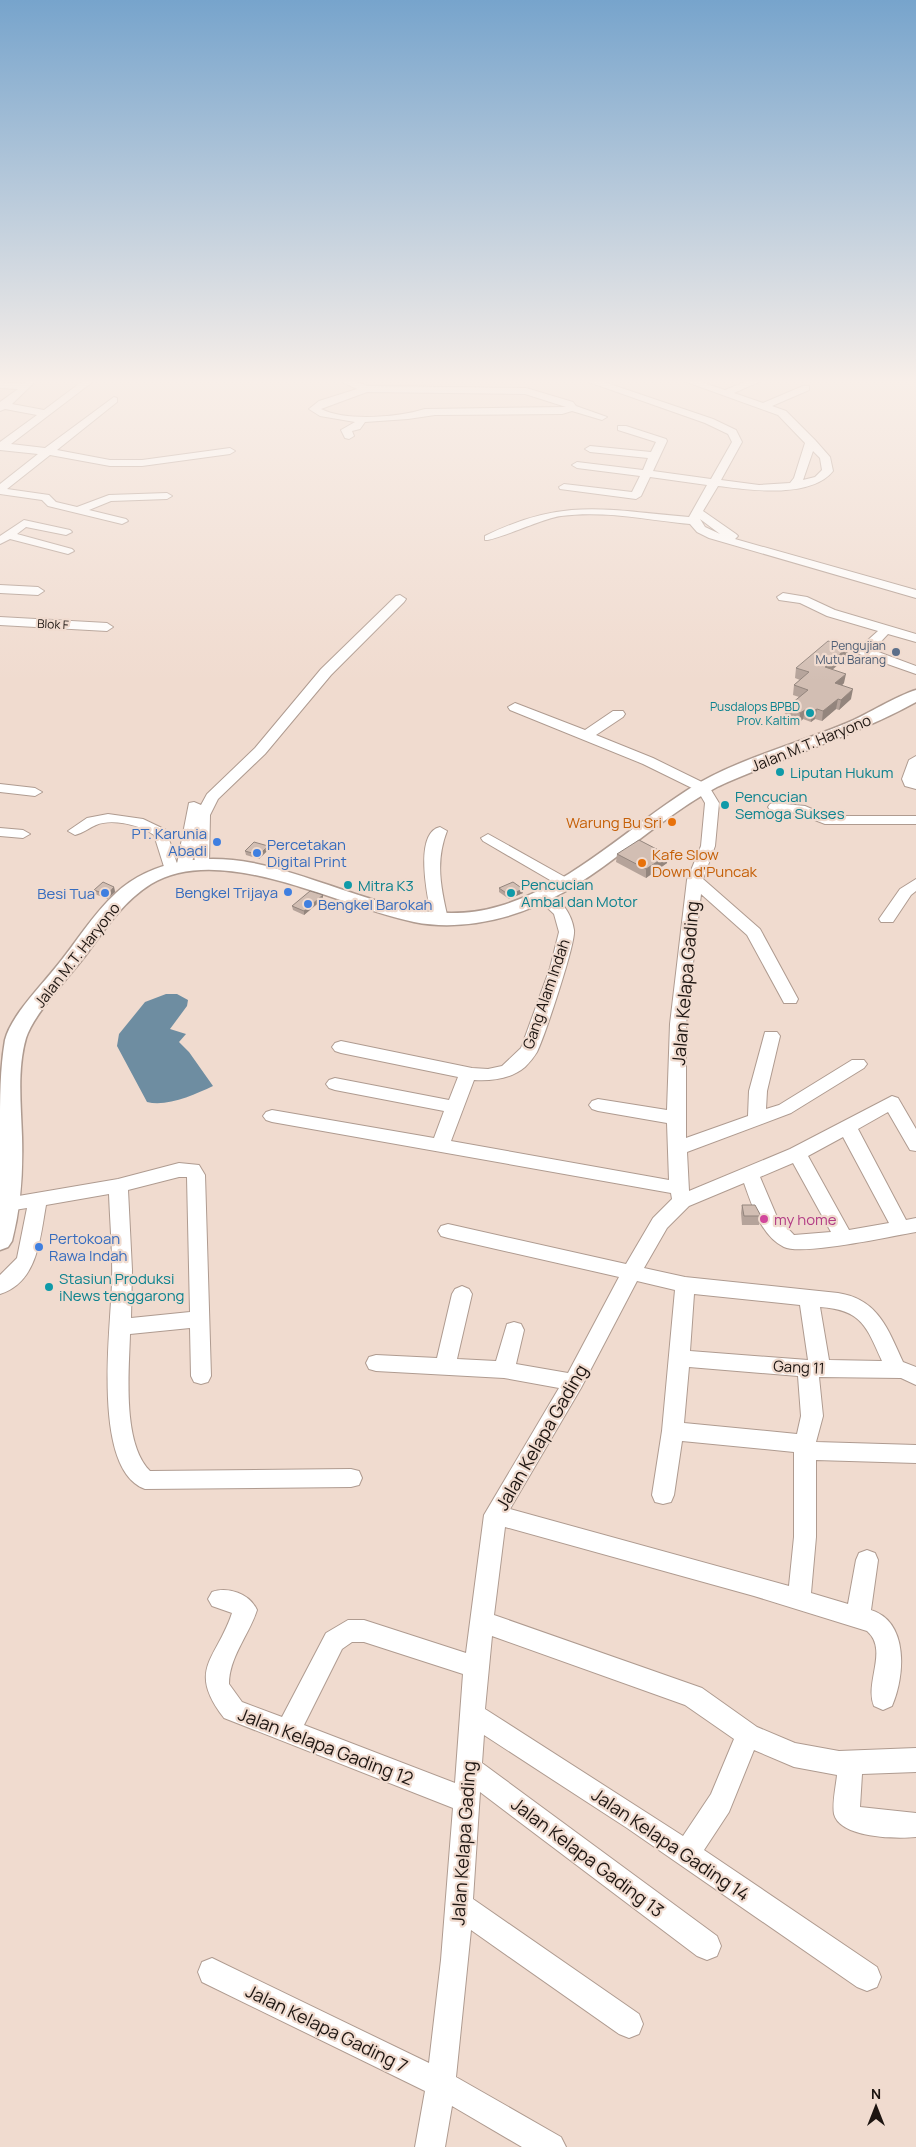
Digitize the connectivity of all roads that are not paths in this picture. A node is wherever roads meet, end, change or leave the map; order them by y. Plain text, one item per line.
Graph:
1 (12, 480) edge
2 (644, 480) edge
3 (699, 480) edge
4 (797, 480) edge
5 (815, 480) edge
6 (714, 482) junction
7 (793, 486) junction
8 (564, 487) dead end
9 (0, 490) edge
10 (167, 496) dead end
11 (76, 511) junction
12 (696, 517) junction
13 (122, 521) dead end
14 (66, 532) dead end
15 (720, 535) junction
16 (3, 538) edge
17 (489, 538) dead end
18 (68, 551) dead end
19 (0, 588) edge
20 (916, 588) edge
21 (38, 591) dead end
22 (916, 594) edge
23 (783, 597) dead end
24 (400, 599) dead end
25 (0, 621) edge
26 (107, 627) dead end
27 (888, 630) junction
28 (916, 638) edge
29 (916, 670) edge
30 (916, 695) edge
31 (515, 707) dead end
32 (618, 714) dead end
33 (587, 735) junction
34 (916, 760) edge
35 (916, 785) edge
36 (0, 788) edge
37 (703, 788) junction
38 (35, 792) dead end
39 (775, 807) dead end
40 (916, 820) edge
41 (75, 831) dead end
42 (440, 831) dead end
43 (0, 832) edge
44 (23, 834) dead end
45 (488, 838) dead end
46 (186, 866) junction
47 (695, 880) junction
48 (567, 884) junction
49 (916, 884) edge
50 (545, 898) junction
51 (887, 919) dead end
52 (440, 920) junction
53 (790, 999) dead end
54 (772, 1036) dead end
55 (341, 1046) dead end
56 (858, 1064) dead end
57 (468, 1073) junction
58 (335, 1084) dead end
59 (598, 1105) dead end
60 (454, 1107) junction
61 (272, 1116) dead end
62 (676, 1118) junction
63 (757, 1121) junction
64 (847, 1126) junction
65 (916, 1145) edge
66 (440, 1146) junction
67 (678, 1148) junction
68 (797, 1154) junction
69 (750, 1175) junction
70 (118, 1186) junction
71 (680, 1194) junction
72 (38, 1200) junction
73 (8, 1204) junction
74 (911, 1228) edge
75 (448, 1231) dead end
76 (844, 1238) junction
77 (0, 1241) edge
78 (632, 1274) junction
79 (685, 1285) junction
80 (0, 1286) edge
81 (462, 1294) dead end
82 (809, 1298) junction
83 (200, 1319) junction
84 (121, 1327) junction
85 (514, 1330) dead end
86 (680, 1358) junction
87 (376, 1363) dead end
88 (445, 1366) junction
89 (814, 1368) junction
90 (896, 1369) junction
91 (504, 1370) junction
92 (201, 1376) dead end
93 (916, 1377) edge
94 (574, 1382) junction
95 (673, 1431) junction
96 (805, 1447) junction
97 (916, 1454) edge
98 (351, 1478) dead end
99 (663, 1495) dead end
100 (496, 1515) junction
101 (867, 1560) dead end
102 (220, 1600) dead end
103 (799, 1600) junction
104 (858, 1618) junction
105 (481, 1621) junction
106 (476, 1667) junction
107 (883, 1698) dead end
108 (472, 1714) junction
109 (288, 1731) junction
110 (748, 1735) junction
111 (916, 1760) edge
112 (850, 1762) junction
113 (468, 1768) junction
114 (466, 1800) junction
115 (915, 1825) edge
116 (686, 1854) junction
117 (459, 1906) junction
118 (707, 1946) dead end
119 (212, 1972) dead end
120 (867, 1977) dead end
121 (629, 2024) dead end
122 (441, 2084) junction
123 (542, 2145) edge
124 (430, 2147) edge

1 - 9 street
2 - 8 street
3 - 6 street
4 - 7 street
5 - 7 street
6 - 7 street
6 - 12 street
9 - 11 street
10 - 11 street
11 - 13 street
12 - 15 street
12 - 17 street
14 - 16 street
15 - 20 street
15 - 22 street
16 - 18 street
19 - 21 street
23 - 27 street
24 - 46 street
25 - 26 street, Blok F
27 - 28 street
27 - 29 street
30 - 37 main road, Jalan M.T. Haryono
31 - 33 street
32 - 33 street
33 - 37 street
34 - 35 street
36 - 38 street
37 - 47 street, Jalan Kelapa Gading
37 - 48 main road, Jalan M.T. Haryono
39 - 40 street
41 - 46 street
42 - 52 street
43 - 44 street
45 - 48 street
46 - 52 main road, Jalan M.T. Haryono
46 - 73 main road, Jalan M.T. Haryono
47 - 53 street
47 - 62 street, Jalan Kelapa Gading
48 - 50 main road, Jalan M.T. Haryono
49 - 51 street
50 - 52 main road, Jalan M.T. Haryono
50 - 57 street, Gang Alam Indah
54 - 63 street
55 - 57 street, Gang Alam Indah
56 - 63 street
57 - 60 street
58 - 60 street
59 - 62 street
60 - 66 street
61 - 66 street
62 - 67 street, Jalan Kelapa Gading
63 - 67 street
64 - 65 street
64 - 68 street
64 - 74 street
66 - 71 street
67 - 71 street, Jalan Kelapa Gading
68 - 69 street
68 - 76 street
69 - 71 street
69 - 76 street
70 - 72 street
70 - 83 street
70 - 84 street
71 - 78 street, Jalan Kelapa Gading
72 - 73 street
72 - 80 street
73 - 77 main road, Jalan M.T. Haryono
74 - 76 street
75 - 78 street
78 - 79 street
78 - 94 street, Jalan Kelapa Gading
79 - 82 street
79 - 86 street
81 - 88 street
82 - 89 street
82 - 90 street
83 - 84 street
83 - 92 street
84 - 98 street
85 - 91 street
86 - 89 street, Gang 11
86 - 95 street
87 - 88 street
88 - 91 street
89 - 90 street, Gang 11
89 - 96 street
90 - 93 street, Gang 11
91 - 94 street
94 - 100 street, Jalan Kelapa Gading
95 - 96 street
95 - 99 street
96 - 97 street
96 - 103 street
100 - 103 street
100 - 105 street, Jalan Kelapa Gading
101 - 104 street
102 - 109 street, Jalan Kelapa Gading 12
103 - 104 street
104 - 107 street
105 - 106 street, Jalan Kelapa Gading
105 - 110 street
106 - 108 street, Jalan Kelapa Gading
106 - 109 street
108 - 113 street, Jalan Kelapa Gading
108 - 116 street, Jalan Kelapa Gading 14
109 - 114 street, Jalan Kelapa Gading 12
110 - 112 street
110 - 116 street
111 - 112 street
112 - 115 street
113 - 114 street, Jalan Kelapa Gading
113 - 118 street, Jalan Kelapa Gading 13
114 - 117 street, Jalan Kelapa Gading
116 - 120 street, Jalan Kelapa Gading 14
117 - 121 street
117 - 122 street, Jalan Kelapa Gading
119 - 122 street, Jalan Kelapa Gading 7
122 - 123 street, Jalan Kelapa Gading 7
122 - 124 street, Jalan Kelapa Gading

